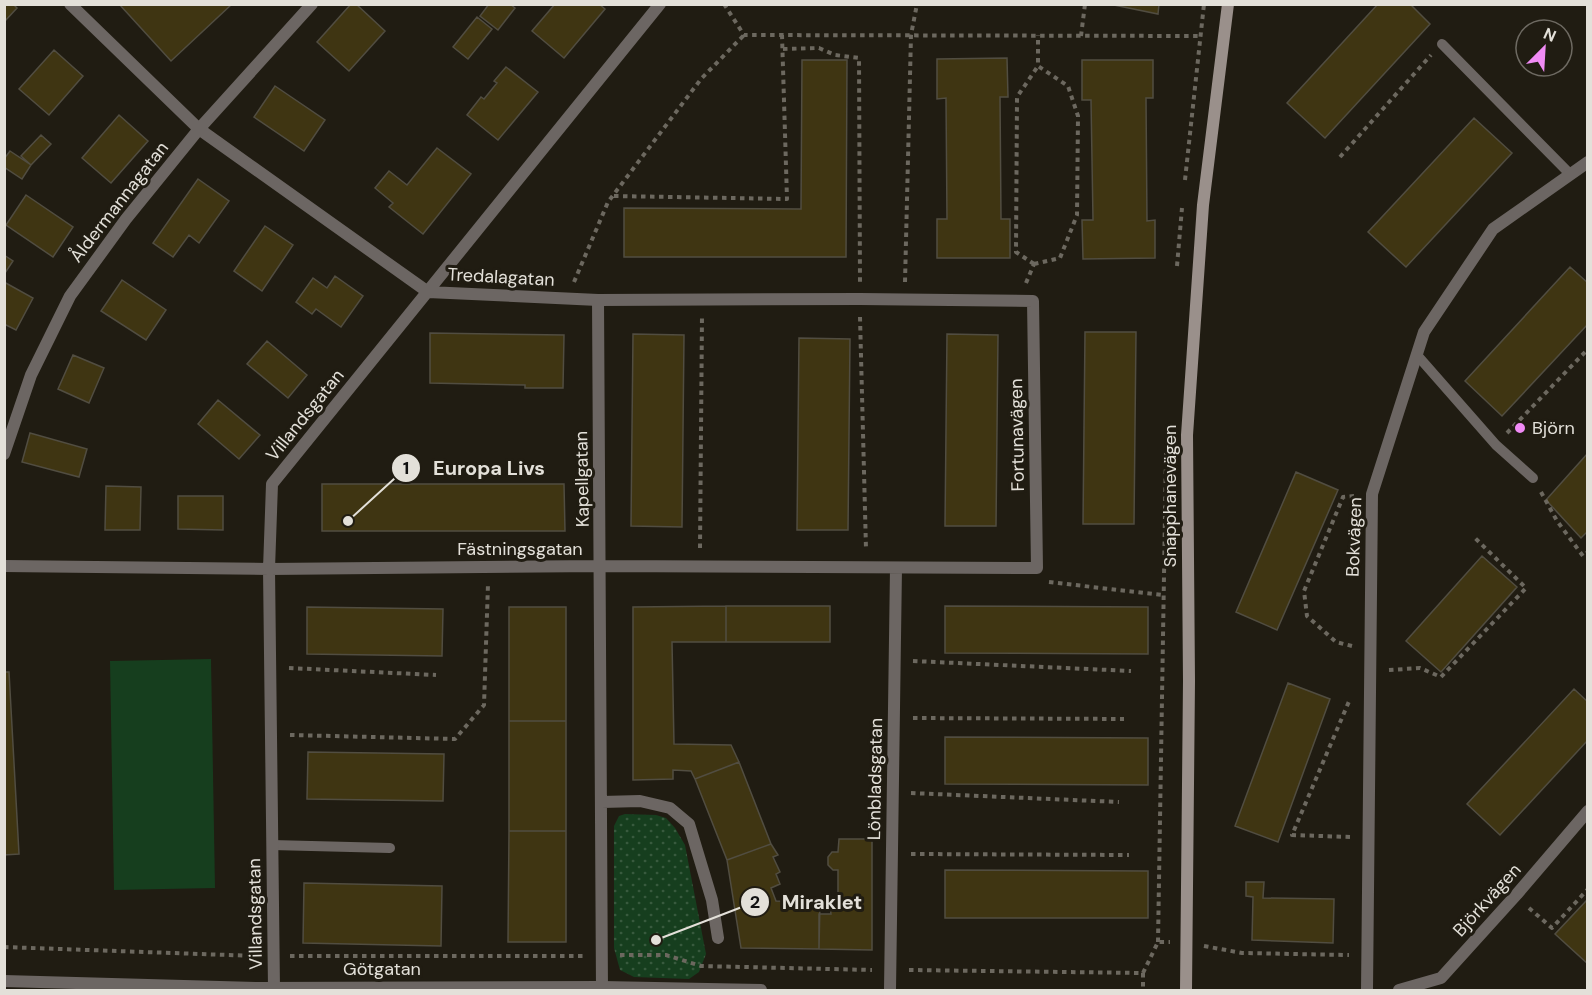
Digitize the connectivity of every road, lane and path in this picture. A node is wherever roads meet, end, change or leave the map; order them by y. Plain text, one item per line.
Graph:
1 (70, 4) edge
2 (312, 4) edge
3 (660, 4) edge
4 (724, 4) edge
5 (917, 4) edge
6 (1085, 4) edge
7 (1228, 4) edge
8 (744, 35) junction
9 (782, 35) junction
10 (911, 35) junction
11 (1038, 35) junction
12 (1081, 36) junction
13 (1201, 36) dead end
14 (1442, 44) joint
15 (783, 48) junction
16 (1038, 66) junction
17 (199, 129) junction
18 (1340, 157) dead end
19 (1587, 162) edge
20 (1570, 174) junction
21 (614, 196) junction
22 (428, 292) junction
23 (567, 298) junction
24 (860, 299) junction
25 (598, 300) junction
26 (702, 300) junction
27 (905, 300) junction
28 (1034, 301) joint
29 (1587, 349) edge
30 (1417, 355) junction
31 (1496, 445) junction
32 (4, 454) edge
33 (1533, 478) joint
34 (1372, 494) junction
35 (1474, 537) dead end
36 (1587, 552) edge
37 (4, 566) edge
38 (601, 566) junction
39 (489, 567) junction
40 (700, 567) junction
41 (269, 568) junction
42 (867, 568) junction
43 (896, 568) junction
44 (1036, 568) junction
45 (1162, 594) dead end
46 (1370, 652) junction
47 (894, 660) junction
48 (270, 668) junction
49 (1131, 671) dead end
50 (1370, 672) junction
51 (436, 675) dead end
52 (1352, 695) dead end
53 (894, 718) junction
54 (1124, 718) dead end
55 (271, 734) junction
56 (893, 792) junction
57 (602, 802) junction
58 (1119, 802) dead end
59 (1587, 811) edge
60 (1368, 838) junction
61 (272, 845) junction
62 (390, 848) dead end
63 (892, 854) junction
64 (1130, 855) dead end
65 (1587, 889) edge
66 (1516, 896) junction
67 (718, 938) dead end
68 (1186, 942) junction
69 (4, 947) edge
70 (274, 956) junction
71 (602, 956) junction
72 (1367, 956) junction
73 (890, 970) junction
74 (1143, 973) junction
75 (4, 981) edge
76 (274, 988) junction
77 (258, 989) edge
78 (602, 989) edge
79 (761, 990) edge
80 (890, 990) edge
81 (1143, 990) edge
82 (1186, 990) edge
83 (1367, 990) edge
84 (1399, 990) edge

1 - 17 street, Tredalagatan
2 - 17 street, Åldermannagatan
3 - 22 street, Villandsgatan
4 - 8 path
5 - 10 path
6 - 12 path
7 - 68 main road, Snapphanevägen
8 - 9 path
8 - 21 path
9 - 10 path
9 - 15 path
10 - 11 path
10 - 27 path
11 - 12 path
11 - 16 path
12 - 13 path
14 - 18 path
14 - 20 lane
15 - 21 path
15 - 24 path
16 - 16 path
17 - 22 street, Tredalagatan
17 - 32 street, Åldermannagatan
19 - 20 street, Bokvägen
20 - 30 street, Bokvägen
21 - 23 path
22 - 23 street, Tredalagatan
22 - 41 street, Villandsgatan
23 - 25 street, Tredalagatan
24 - 26 street, Tredalagatan
24 - 27 street, Tredalagatan
24 - 42 path
25 - 26 street, Tredalagatan
25 - 38 street, Kapellgatan
26 - 40 path
27 - 28 street, Tredalagatan
28 - 44 street, Fortunavägen
29 - 31 path
30 - 31 lane
30 - 34 street, Bokvägen
31 - 33 lane
33 - 36 path
34 - 46 street, Bokvägen
34 - 46 path
35 - 50 path
37 - 41 street, Fästningsgatan
38 - 39 street, Fästningsgatan
38 - 40 street, Fästningsgatan
38 - 57 street, Kapellgatan
39 - 41 street, Fästningsgatan
39 - 55 path
40 - 42 street, Fästningsgatan
41 - 48 street, Villandsgatan
42 - 43 street, Fästningsgatan
43 - 44 street, Fästningsgatan
43 - 47 street, Lönbladsgatan
44 - 45 path
46 - 50 street, Bokvägen
47 - 49 path
47 - 53 street, Lönbladsgatan
48 - 51 path
48 - 55 street, Villandsgatan
50 - 60 street, Bokvägen
52 - 60 path
53 - 54 path
53 - 56 street, Lönbladsgatan
55 - 61 street, Villandsgatan
56 - 58 path
56 - 63 street, Lönbladsgatan
57 - 67 street
57 - 71 street, Kapellgatan
59 - 66 street, Björkvägen
60 - 72 street, Bokvägen
61 - 62 lane
61 - 70 street, Villandsgatan
63 - 64 path
63 - 73 street, Lönbladsgatan
65 - 66 path
66 - 84 street, Björkvägen
68 - 72 path
68 - 74 path
68 - 82 main road, Snapphanevägen
69 - 70 path
70 - 71 path
70 - 76 street, Villandsgatan
71 - 73 path
71 - 78 street, Kapellgatan
72 - 83 street, Bokvägen
73 - 74 path
73 - 80 street, Lönbladsgatan
74 - 81 path
75 - 77 street, Götgatan
76 - 77 street, Götgatan
76 - 78 street, Götgatan
78 - 79 street, Götgatan

